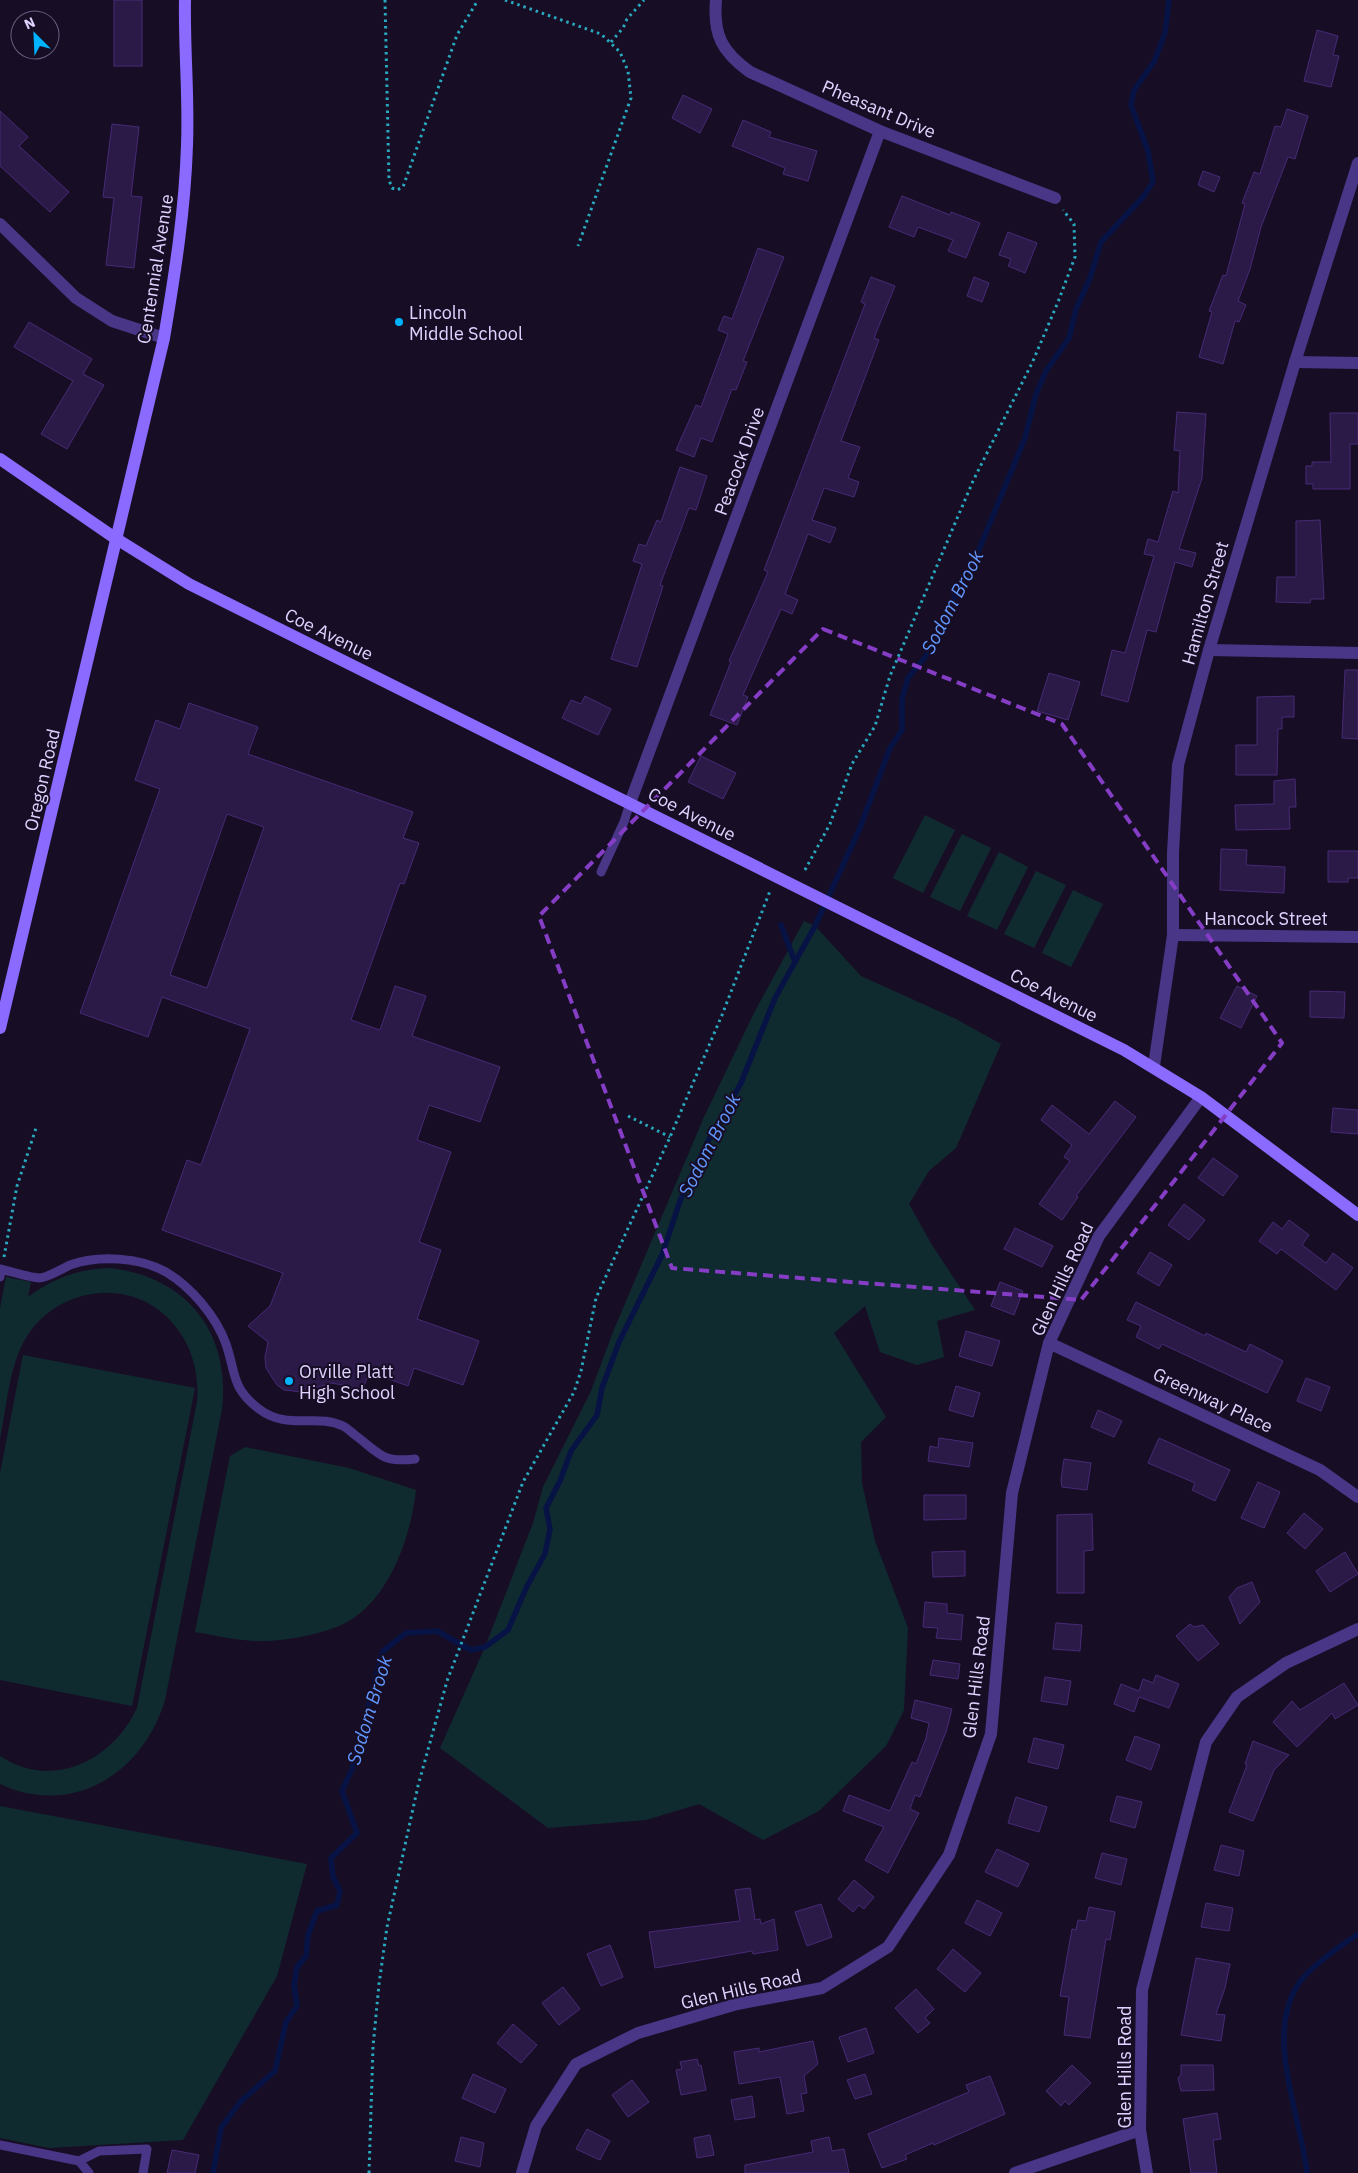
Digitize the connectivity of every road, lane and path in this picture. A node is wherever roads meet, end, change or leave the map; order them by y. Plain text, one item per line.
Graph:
1 (185, 0) edge
2 (385, 0) edge
3 (478, 0) edge
4 (506, 0) edge
5 (644, 0) edge
6 (716, 0) edge
7 (611, 42) junction
8 (880, 131) junction
9 (1358, 163) edge
10 (1055, 198) joint
11 (0, 224) edge
12 (578, 246) dead end
13 (164, 338) junction
14 (1295, 362) junction
15 (1358, 363) edge
16 (0, 459) edge
17 (114, 538) junction
18 (1209, 650) junction
19 (1358, 653) edge
20 (630, 803) junction
21 (805, 870) dead end
22 (601, 872) dead end
23 (768, 895) dead end
24 (1173, 935) junction
25 (1358, 937) edge
26 (0, 1028) edge
27 (1154, 1066) junction
28 (1201, 1097) junction
29 (628, 1116) dead end
30 (37, 1125) dead end
31 (670, 1137) junction
32 (1358, 1215) edge
33 (1, 1273) edge
34 (1049, 1343) junction
35 (415, 1459) dead end
36 (1358, 1497) edge
37 (1358, 1629) edge
38 (1140, 2130) junction
39 (0, 2145) edge
40 (79, 2161) junction
41 (89, 2173) edge
42 (143, 2173) edge
43 (369, 2173) edge
44 (522, 2173) edge
45 (1016, 2173) edge
46 (1147, 2173) edge

1 - 13 street, Centennial Avenue
2 - 3 path
4 - 7 path
5 - 7 path
6 - 8 street, Pheasant Drive
7 - 12 path
8 - 10 street, Pheasant Drive
8 - 20 street, Peacock Drive
9 - 14 street, Hamilton Street
10 - 21 path
11 - 13 street
13 - 17 street, Centennial Avenue
14 - 15 street
14 - 18 street, Hamilton Street
16 - 17 street, Coe Avenue
17 - 20 street, Coe Avenue
17 - 26 street, Oregon Road
18 - 19 street
18 - 24 street, Hamilton Street
20 - 22 lane
20 - 27 street, Coe Avenue
23 - 31 path
24 - 25 street, Hancock Street
24 - 27 street, Hamilton Street
27 - 28 street, Coe Avenue
28 - 32 street, Coe Avenue
28 - 34 street, Glen Hills Road
29 - 31 path
30 - 33 path
31 - 43 path
33 - 35 lane
34 - 36 street, Greenway Place
34 - 44 street, Glen Hills Road
37 - 38 street, Glen Hills Road
38 - 45 street
38 - 46 street, Glen Hills Road
39 - 40 lane
40 - 41 lane
40 - 42 lane

